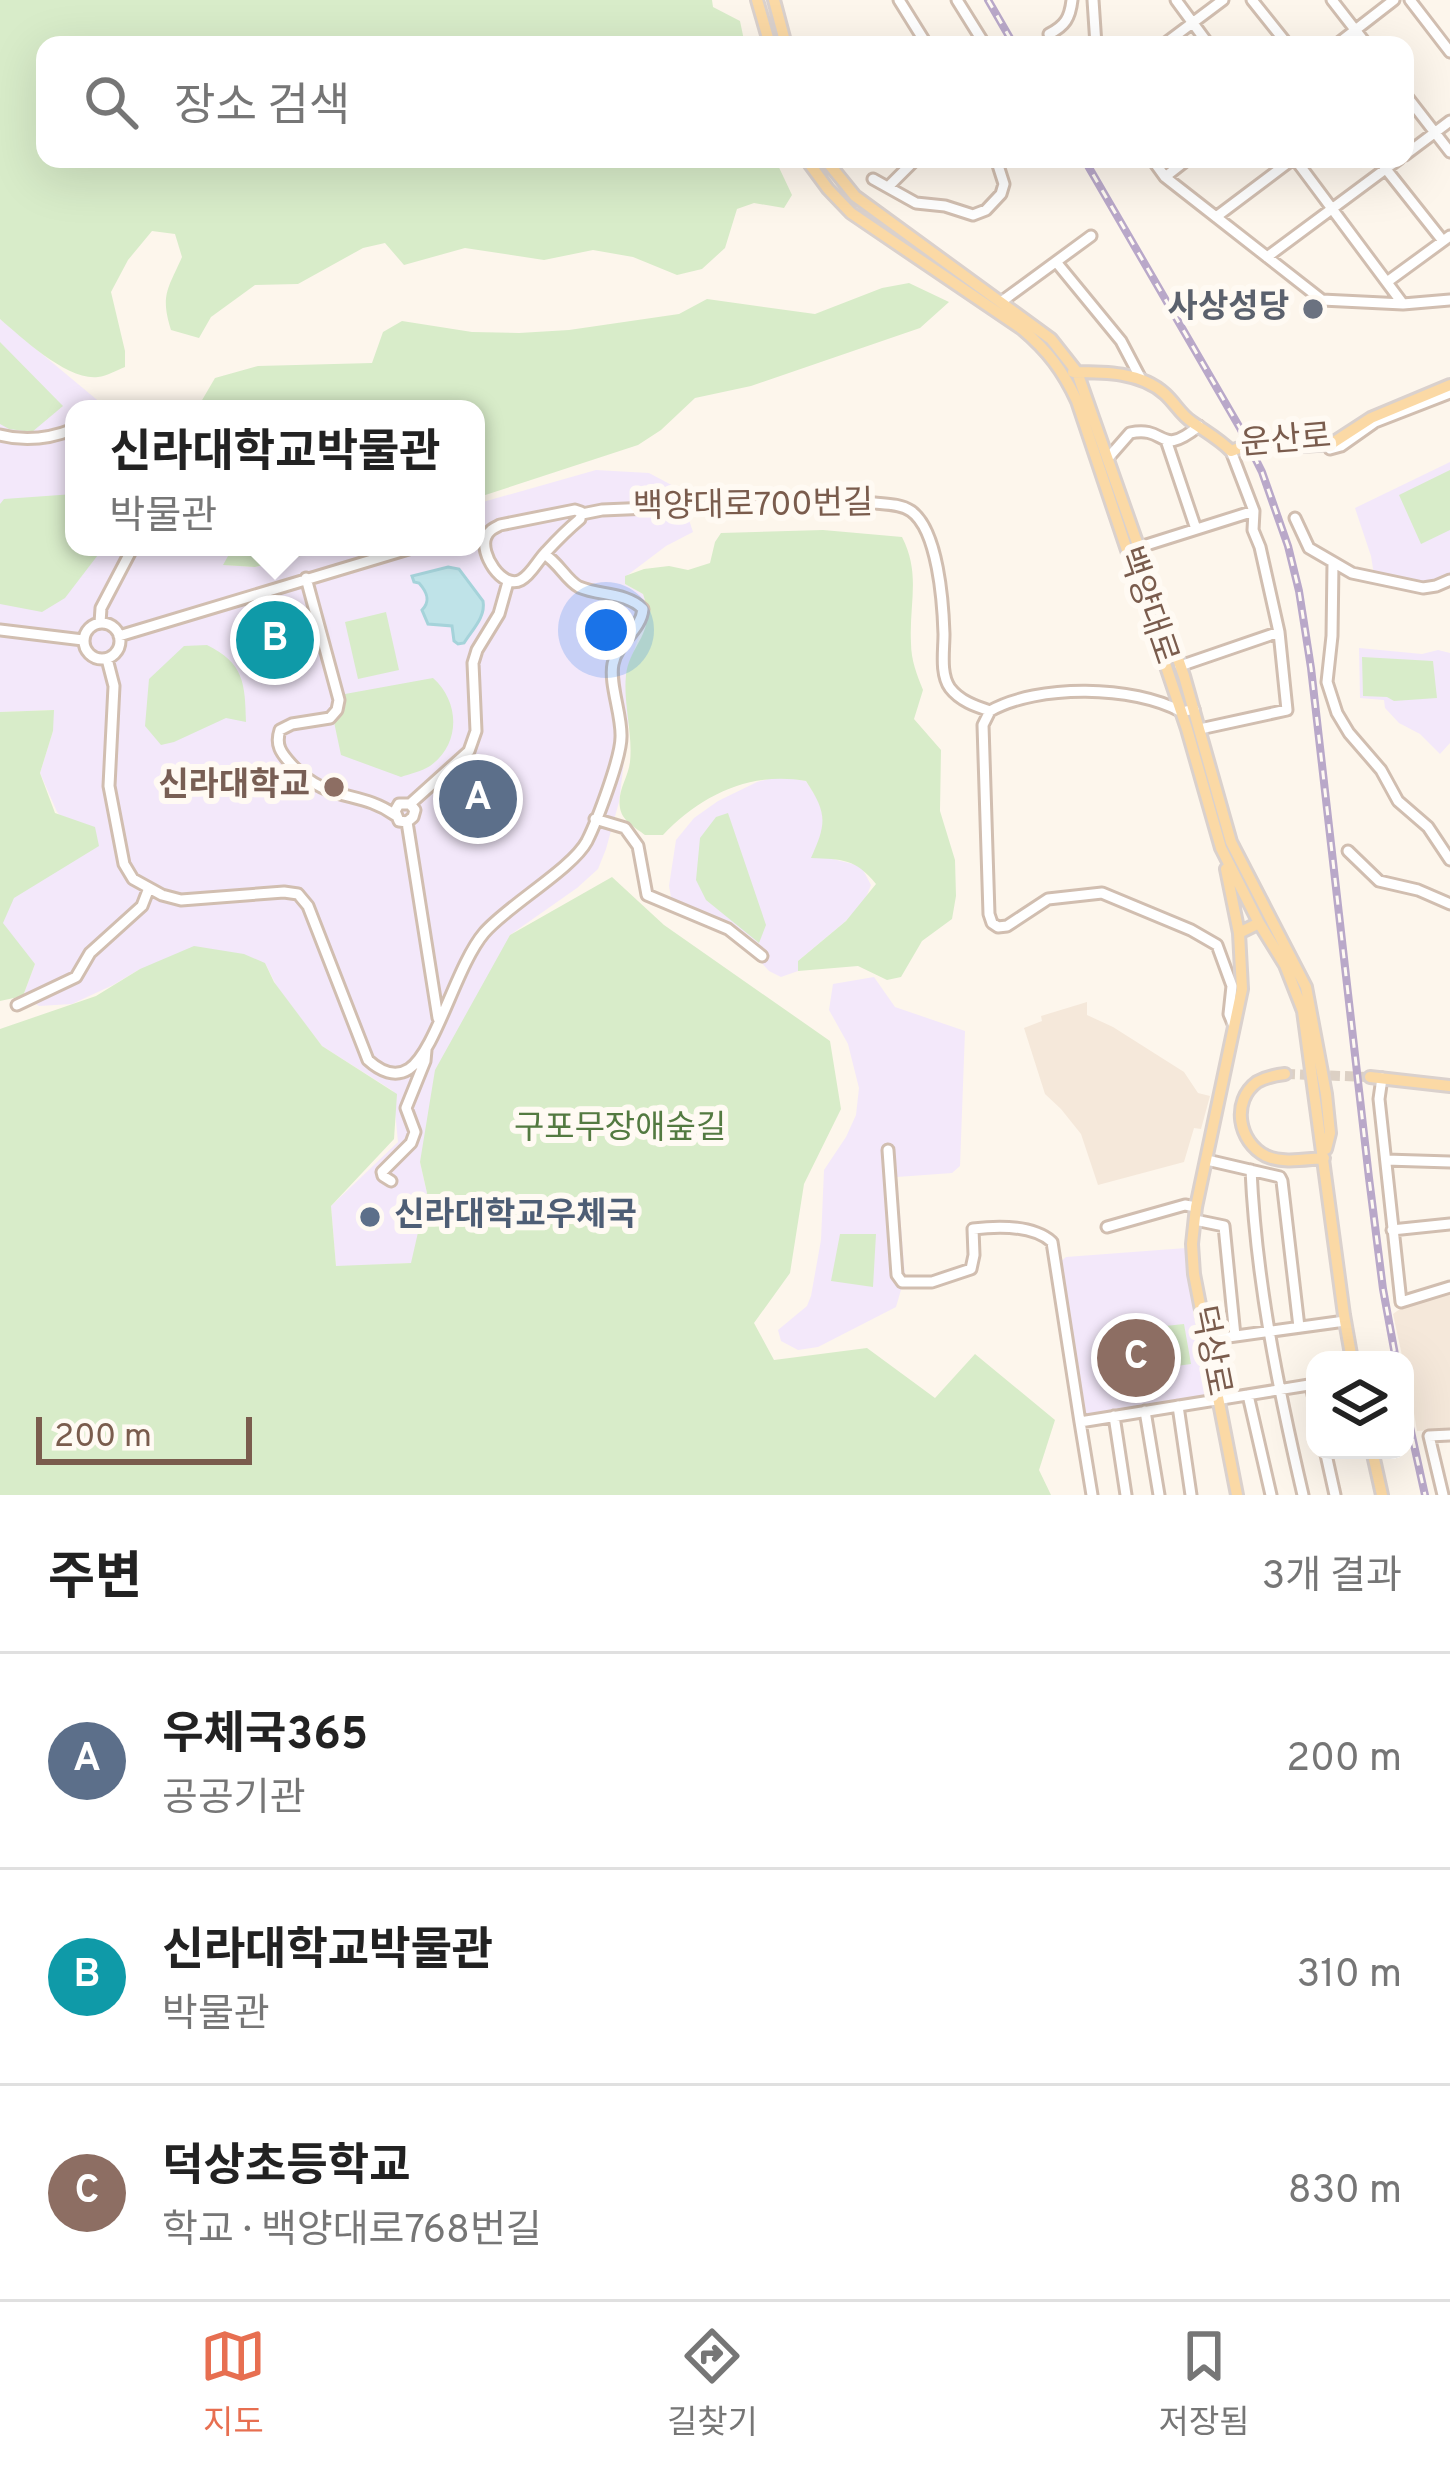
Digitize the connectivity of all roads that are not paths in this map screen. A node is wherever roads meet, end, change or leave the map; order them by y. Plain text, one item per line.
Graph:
1 (757, 0) edge
2 (774, 0) edge
3 (899, 0) edge
4 (957, 0) edge
5 (1072, 0) edge
6 (1093, 0) edge
7 (1176, 0) edge
8 (1223, 0) edge
9 (1252, 0) edge
10 (1333, 0) edge
11 (1394, 0) edge
12 (1411, 0) edge
13 (1193, 22) junction
14 (1356, 30) junction
15 (1049, 34) dead end
16 (767, 36) edge
17 (784, 36) edge
18 (921, 36) edge
19 (979, 36) edge
20 (1095, 36) edge
21 (1175, 36) edge
22 (1203, 36) edge
23 (1281, 36) edge
24 (1348, 36) edge
25 (1360, 36) edge
26 (1450, 52) edge
27 (1414, 106) edge
28 (1450, 121) edge
29 (1435, 133) junction
30 (1414, 148) edge
31 (1450, 152) edge
32 (813, 168) edge
33 (832, 168) edge
34 (907, 168) edge
35 (998, 168) edge
36 (1158, 168) edge
37 (1176, 168) edge
38 (1282, 168) edge
39 (1301, 168) edge
40 (1385, 169) joint
41 (1165, 177) junction
42 (873, 179) dead end
43 (888, 187) junction
44 (1332, 209) junction
45 (1216, 217) junction
46 (1091, 236) dead end
47 (1446, 239) edge
48 (1267, 257) junction
49 (1057, 263) junction
50 (1387, 282) junction
51 (1450, 300) edge
52 (1001, 302) junction
53 (1403, 304) junction
54 (1071, 373) junction
55 (1141, 379) junction
56 (1450, 389) edge
57 (1199, 426) junction
58 (65, 432) edge
59 (0, 435) edge
60 (1166, 440) junction
61 (1330, 449) dead end
62 (1231, 451) junction
63 (1108, 457) junction
64 (1254, 511) junction
65 (582, 514) junction
66 (1295, 518) dead end
67 (1196, 529) junction
68 (485, 534) edge
69 (1139, 547) junction
70 (485, 550) edge
71 (544, 554) junction
72 (128, 556) edge
73 (383, 556) edge
74 (1333, 563) junction
75 (306, 578) junction
76 (1450, 580) edge
77 (508, 582) junction
78 (100, 623) junction
79 (0, 630) edge
80 (1279, 632) junction
81 (119, 636) junction
82 (83, 640) junction
83 (107, 658) junction
84 (1180, 666) junction
85 (990, 711) junction
86 (1188, 711) junction
87 (1200, 729) junction
88 (363, 801) junction
89 (406, 803) junction
90 (395, 814) junction
91 (595, 819) junction
92 (407, 822) junction
93 (1221, 848) junction
94 (1348, 850) dead end
95 (1450, 860) edge
96 (149, 888) junction
97 (1450, 904) edge
98 (1259, 922) junction
99 (1239, 934) junction
100 (762, 956) dead end
101 (17, 1005) dead end
102 (439, 1020) junction
103 (1235, 1029) junction
104 (426, 1050) junction
105 (1285, 1074) tunnel mouth
106 (1376, 1078) joint
107 (1450, 1086) edge
108 (888, 1150) dead end
109 (1324, 1158) junction
110 (1207, 1160) junction
111 (1386, 1160) junction
112 (1450, 1162) edge
113 (1251, 1170) junction
114 (391, 1181) dead end
115 (1196, 1214) junction
116 (1450, 1224) edge
117 (1107, 1227) dead end
118 (1392, 1230) junction
119 (1450, 1288) edge
120 (1345, 1321) junction
121 (1299, 1327) junction
122 (1268, 1332) junction
123 (1235, 1336) junction
124 (1208, 1340) junction
125 (1350, 1351) edge
126 (1306, 1385) edge
127 (1278, 1390) junction
128 (1248, 1394) junction
129 (1219, 1399) junction
130 (1178, 1406) junction
131 (1145, 1411) junction
132 (1114, 1416) junction
133 (1080, 1422) junction
134 (1450, 1435) edge
135 (1327, 1459) edge
136 (1374, 1459) edge
137 (1091, 1495) edge
138 (1126, 1495) edge
139 (1159, 1495) edge
140 (1191, 1495) edge
141 (1238, 1495) edge
142 (1271, 1495) edge
143 (1303, 1495) edge
144 (1335, 1495) edge
145 (1382, 1495) edge
146 (1443, 1495) edge

1 - 16 main road
2 - 17 main road
3 - 18 street
4 - 19 street
5 - 15 street
6 - 20 street
7 - 13 street
8 - 13 street
9 - 23 street
10 - 14 street
11 - 14 street
12 - 26 street
13 - 21 street
13 - 22 street
14 - 24 street
14 - 25 street
27 - 29 street
28 - 29 street
29 - 30 street
29 - 31 street
32 - 54 main road, 백양대로
33 - 52 main road, 백양대로
34 - 43 street
35 - 43 street
36 - 41 street
37 - 41 street
38 - 45 street
39 - 44 street
40 - 44 street
40 - 47 street
41 - 45 street
42 - 43 street
44 - 48 street
44 - 50 street
45 - 48 street
46 - 49 street
47 - 50 street
48 - 53 street
49 - 52 street
49 - 55 street
50 - 53 street
51 - 53 street
52 - 54 main road, 백양대로
54 - 55 main road
54 - 63 main road, 백양대로
54 - 86 main road, 백양대로
55 - 57 main road, 운산로
56 - 61 street
56 - 62 main road, 운산로
57 - 60 street
57 - 62 main road, 운산로
58 - 59 street
60 - 63 street
60 - 67 street
62 - 64 street
63 - 69 main road, 백양대로
64 - 67 street, 백양대로
64 - 80 street
65 - 68 street
65 - 71 street
65 - 85 street, 백양대로700번길
66 - 74 street
67 - 69 street, 백양대로
69 - 84 main road, 백양대로
70 - 77 street
71 - 77 street
71 - 91 street
72 - 78 street
73 - 75 street
74 - 76 street
74 - 95 street
75 - 81 street
75 - 88 street
77 - 89 street
78 - 81 street
78 - 82 street
79 - 82 street
80 - 84 street, 백양대로
80 - 87 street
81 - 83 street
82 - 83 street
83 - 96 street
84 - 86 main road, 백양대로
85 - 86 street
85 - 103 street, 덕상로
86 - 87 main road, 백양대로
86 - 93 main road, 백양대로
87 - 109 main road, 백양대로
88 - 89 street
88 - 90 street
89 - 90 street
89 - 92 street
90 - 92 street
91 - 100 street
91 - 102 street
92 - 102 street
93 - 98 main road, 백양대로
93 - 99 main road, 덕상로
94 - 97 street
96 - 101 street
96 - 104 street
98 - 99 main road
98 - 109 main road, 백양대로
99 - 103 main road, 덕상로
102 - 104 street
103 - 110 main road, 덕상로
104 - 114 street
105 - 109 main road
106 - 107 main road
106 - 111 street
108 - 133 street
109 - 120 main road, 백양대로
110 - 113 street
110 - 115 main road, 덕상로
111 - 112 street
111 - 118 street
113 - 121 street
113 - 122 street
115 - 117 street
115 - 123 street
115 - 124 main road, 덕상로
116 - 118 street
118 - 119 street
120 - 121 street
120 - 125 main road, 백양대로
121 - 122 street
122 - 123 street
122 - 127 street
123 - 124 street
124 - 129 main road, 덕상로
126 - 127 street
127 - 128 street
127 - 143 street
128 - 129 street
128 - 142 street
129 - 130 street
129 - 141 main road, 덕상로
130 - 131 street
130 - 140 street
131 - 132 street
131 - 139 street
132 - 133 street
132 - 138 street
133 - 137 street
134 - 146 street
135 - 144 street
136 - 145 main road

